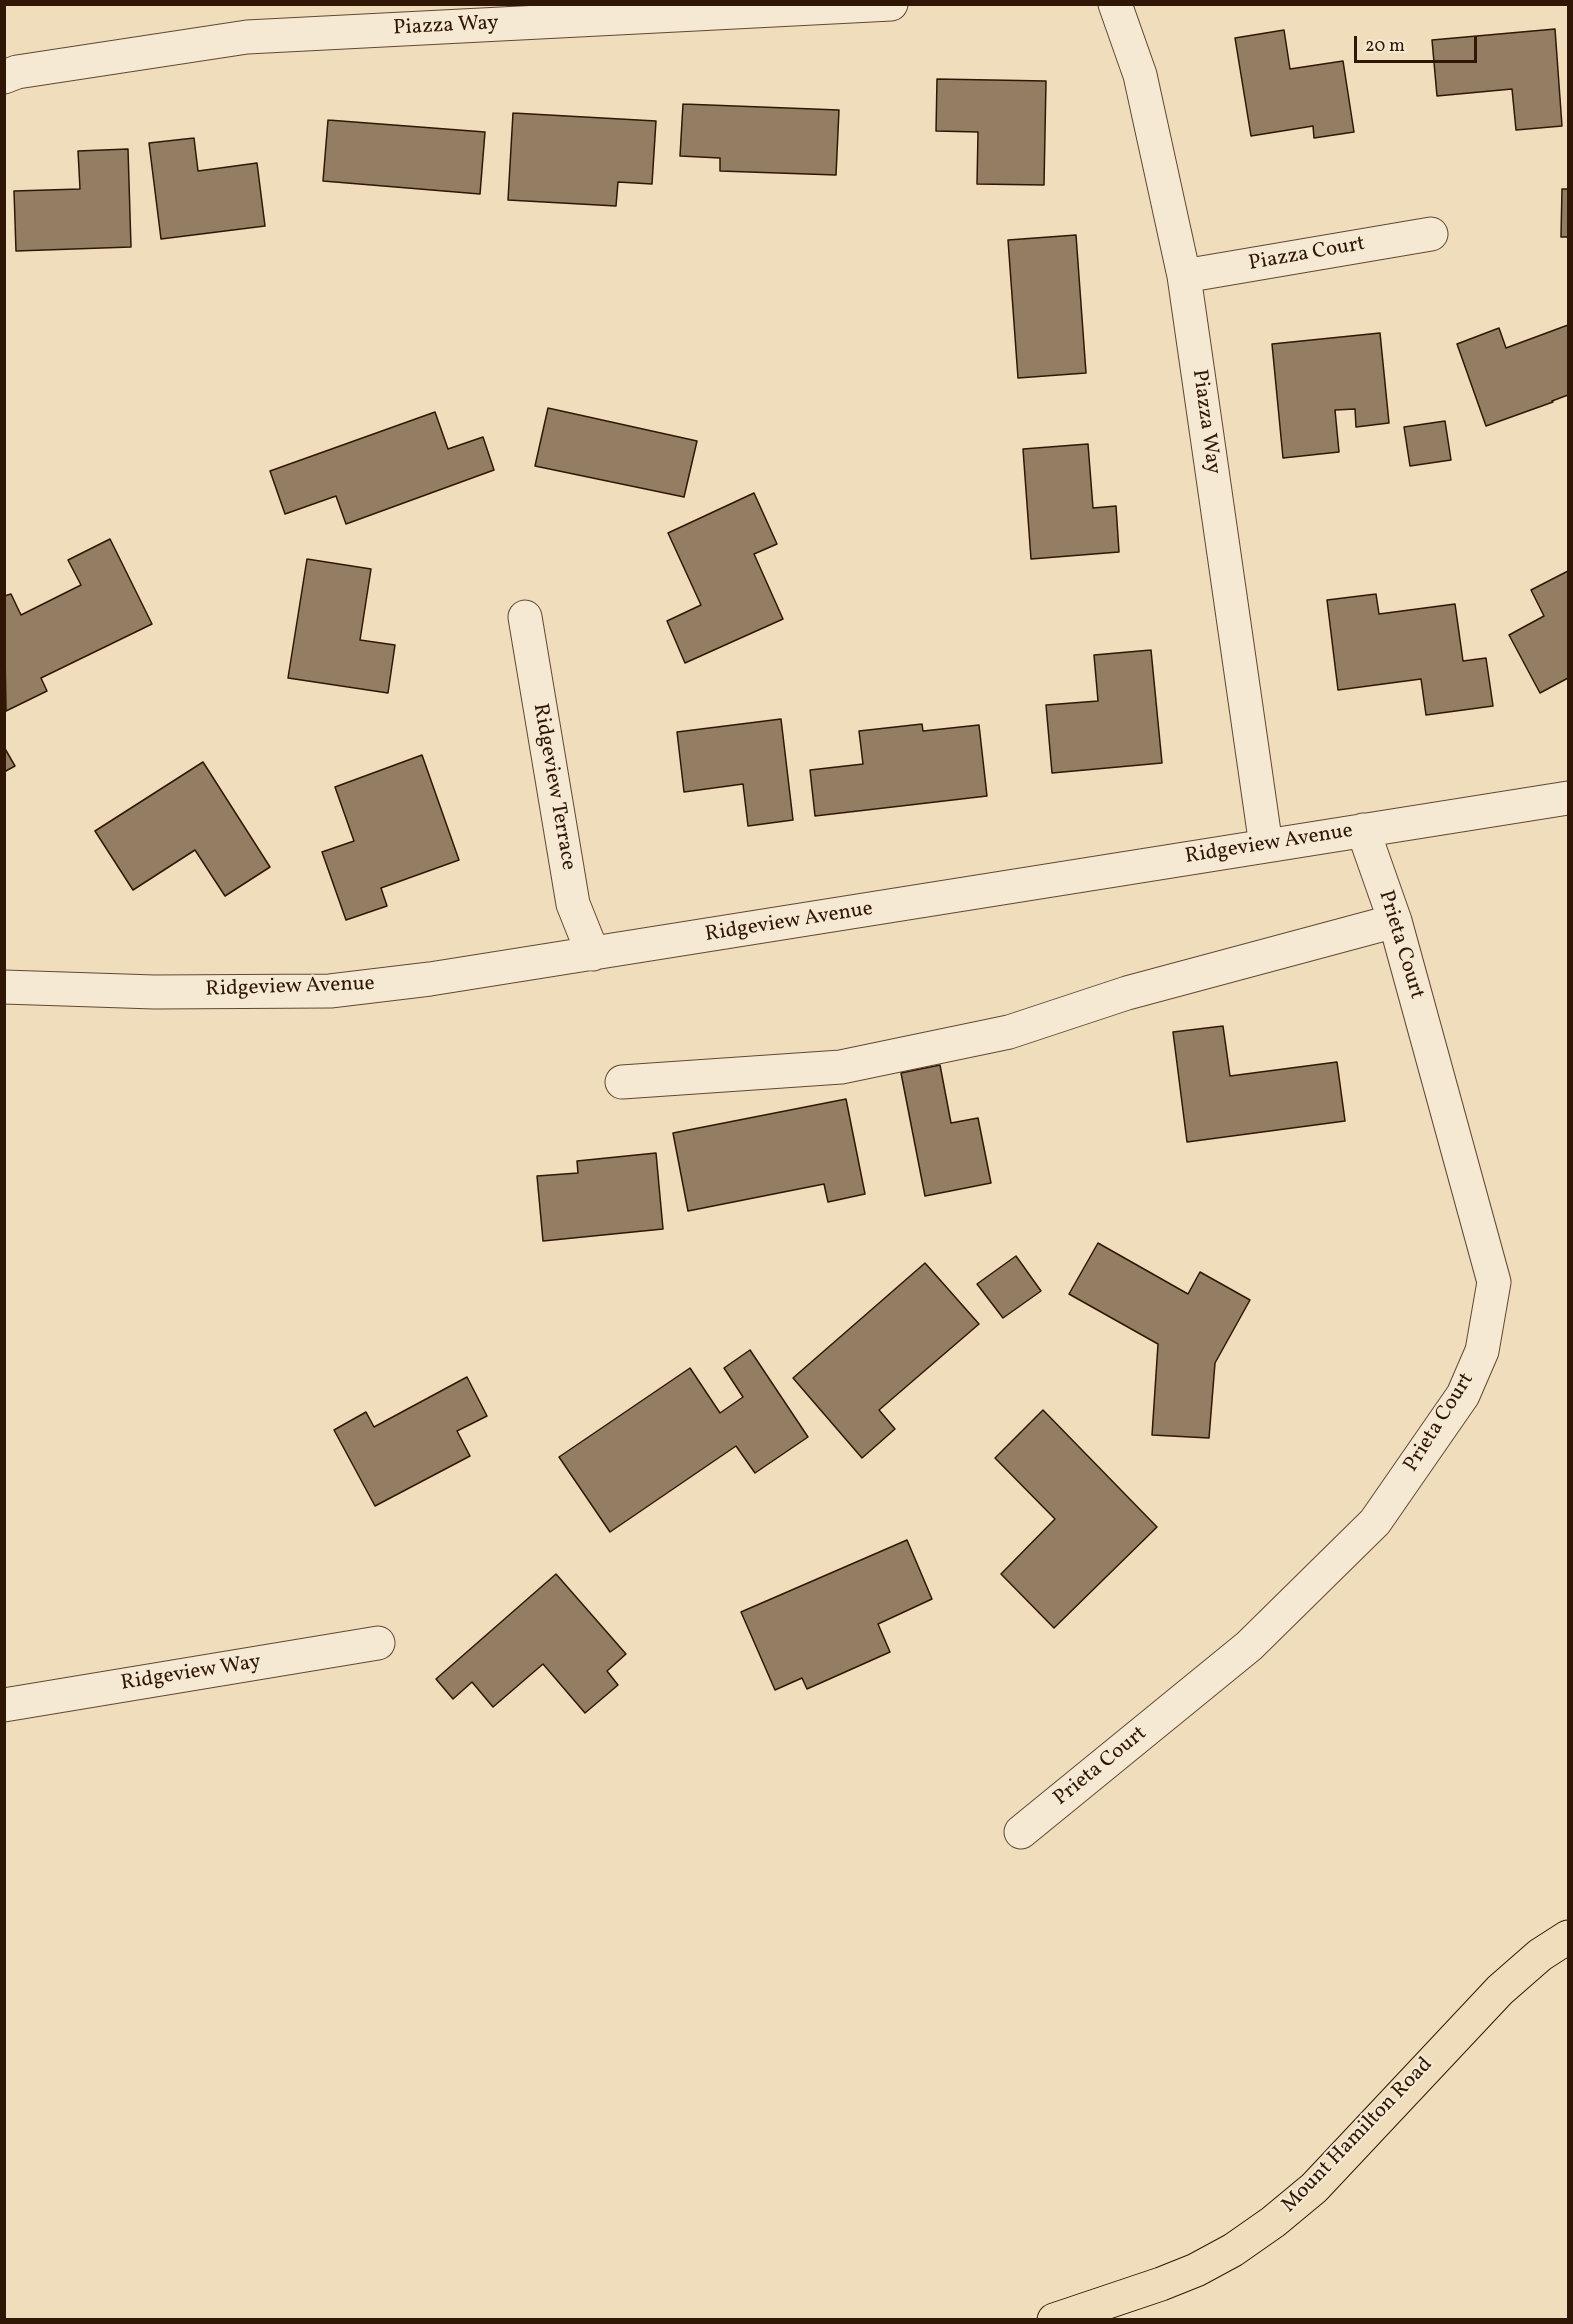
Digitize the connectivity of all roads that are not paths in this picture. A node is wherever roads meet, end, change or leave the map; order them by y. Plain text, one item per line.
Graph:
1 (891, 4) edge
2 (1114, 4) edge
3 (4, 77) edge
4 (1431, 234) dead end
5 (1184, 276) junction
6 (525, 617) dead end
7 (1569, 798) edge
8 (1364, 830) junction
9 (1266, 846) junction
10 (1395, 921) junction
11 (593, 954) junction
12 (4, 987) edge
13 (622, 1082) dead end
14 (378, 1643) dead end
15 (4, 1705) edge
16 (1021, 1832) dead end
17 (1569, 1937) edge
18 (1054, 2319) edge

1 - 3 street, Piazza Way
2 - 5 street, Piazza Way
4 - 5 street, Piazza Court
5 - 9 street, Piazza Way
6 - 11 street, Ridgeview Terrace
7 - 8 street, Ridgeview Avenue
8 - 9 street, Ridgeview Avenue
8 - 10 street, Prieta Court
9 - 11 street, Ridgeview Avenue
10 - 13 street
10 - 16 street, Prieta Court
11 - 12 street, Ridgeview Avenue
14 - 15 street, Ridgeview Way
17 - 18 main road, Mount Hamilton Road

